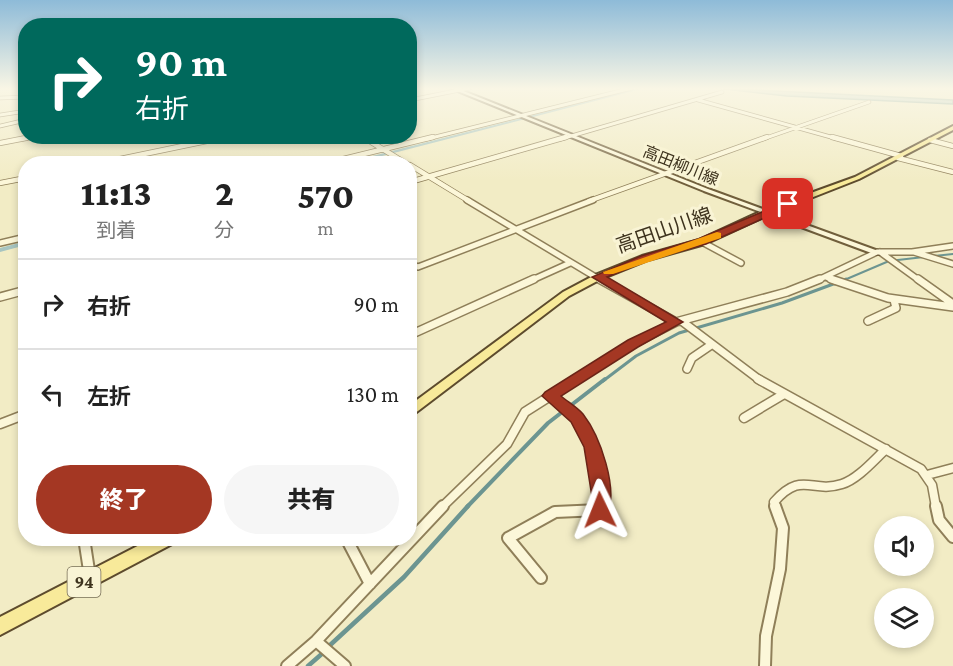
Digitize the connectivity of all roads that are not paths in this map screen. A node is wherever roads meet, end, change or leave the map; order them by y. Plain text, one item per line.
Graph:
1 (508, 119) edge
2 (532, 119) edge
3 (626, 119) edge
4 (766, 119) edge
5 (822, 119) edge
6 (18, 122) edge
7 (0, 126) edge
8 (798, 128) junction
9 (952, 130) edge
10 (572, 135) junction
11 (18, 140) edge
12 (930, 140) junction
13 (417, 142) edge
14 (0, 143) edge
15 (196, 144) edge
16 (374, 144) edge
17 (407, 144) edge
18 (953, 146) edge
19 (383, 150) junction
20 (144, 156) edge
21 (357, 156) edge
22 (394, 156) edge
23 (899, 157) junction
24 (417, 170) edge
25 (953, 172) edge
26 (663, 173) junction
27 (429, 177) junction
28 (18, 180) edge
29 (417, 180) edge
30 (0, 183) edge
31 (767, 212) junction
32 (517, 231) junction
33 (18, 239) edge
34 (702, 242) junction
35 (0, 243) edge
36 (953, 246) edge
37 (878, 252) junction
38 (912, 252) junction
39 (570, 263) junction
40 (741, 263) dead end
41 (953, 264) edge
42 (417, 267) edge
43 (826, 276) junction
44 (598, 277) junction
45 (18, 292) edge
46 (0, 297) edge
47 (894, 300) junction
48 (953, 305) edge
49 (868, 321) dead end
50 (680, 322) junction
51 (417, 332) edge
52 (711, 345) junction
53 (687, 369) dead end
54 (784, 394) junction
55 (550, 396) junction
56 (417, 406) edge
57 (18, 417) edge
58 (744, 418) dead end
59 (0, 424) edge
60 (886, 449) junction
61 (953, 468) edge
62 (927, 475) junction
63 (417, 534) edge
64 (953, 537) edge
65 (85, 546) edge
66 (154, 546) edge
67 (350, 546) edge
68 (406, 546) edge
69 (541, 578) dead end
70 (91, 579) junction
71 (370, 584) junction
72 (0, 626) edge
73 (316, 640) junction
74 (287, 666) edge
75 (345, 666) edge
76 (765, 666) edge

1 - 13 street
2 - 10 main road, 高田柳川線
3 - 10 street
4 - 8 street
5 - 8 street
6 - 7 street
8 - 23 street
8 - 26 street
9 - 12 main road, 高田山川線
10 - 26 main road, 高田柳川線
10 - 27 street
11 - 14 street
12 - 18 street
12 - 23 main road, 高田山川線
15 - 20 street
16 - 19 street
17 - 19 street
19 - 21 street
19 - 22 street
23 - 25 street
23 - 31 main road, 高田山川線
24 - 27 street
26 - 31 main road, 高田柳川線
26 - 32 street
27 - 29 street
27 - 32 street
28 - 30 street
31 - 34 main road, 高田山川線
31 - 37 main road, 高田柳川線
32 - 39 street
32 - 42 street
33 - 35 street
34 - 40 street
34 - 44 main road, 高田山川線
36 - 38 street
37 - 38 street
37 - 43 street
37 - 48 street
38 - 41 street
39 - 44 street
39 - 51 street
43 - 47 street
43 - 50 street
44 - 50 street
44 - 56 main road, 高田山川線
45 - 46 street
47 - 48 street
47 - 49 street
50 - 52 street
50 - 55 street
52 - 53 street
52 - 54 street
54 - 58 street
54 - 60 street
55 - 63 street
55 - 69 street
57 - 59 street
60 - 62 street
60 - 76 street
61 - 62 street
62 - 64 street
65 - 70 street
66 - 70 main road, 94
67 - 71 street
68 - 71 street
70 - 72 main road, 94
71 - 73 street
73 - 74 street
73 - 75 street

